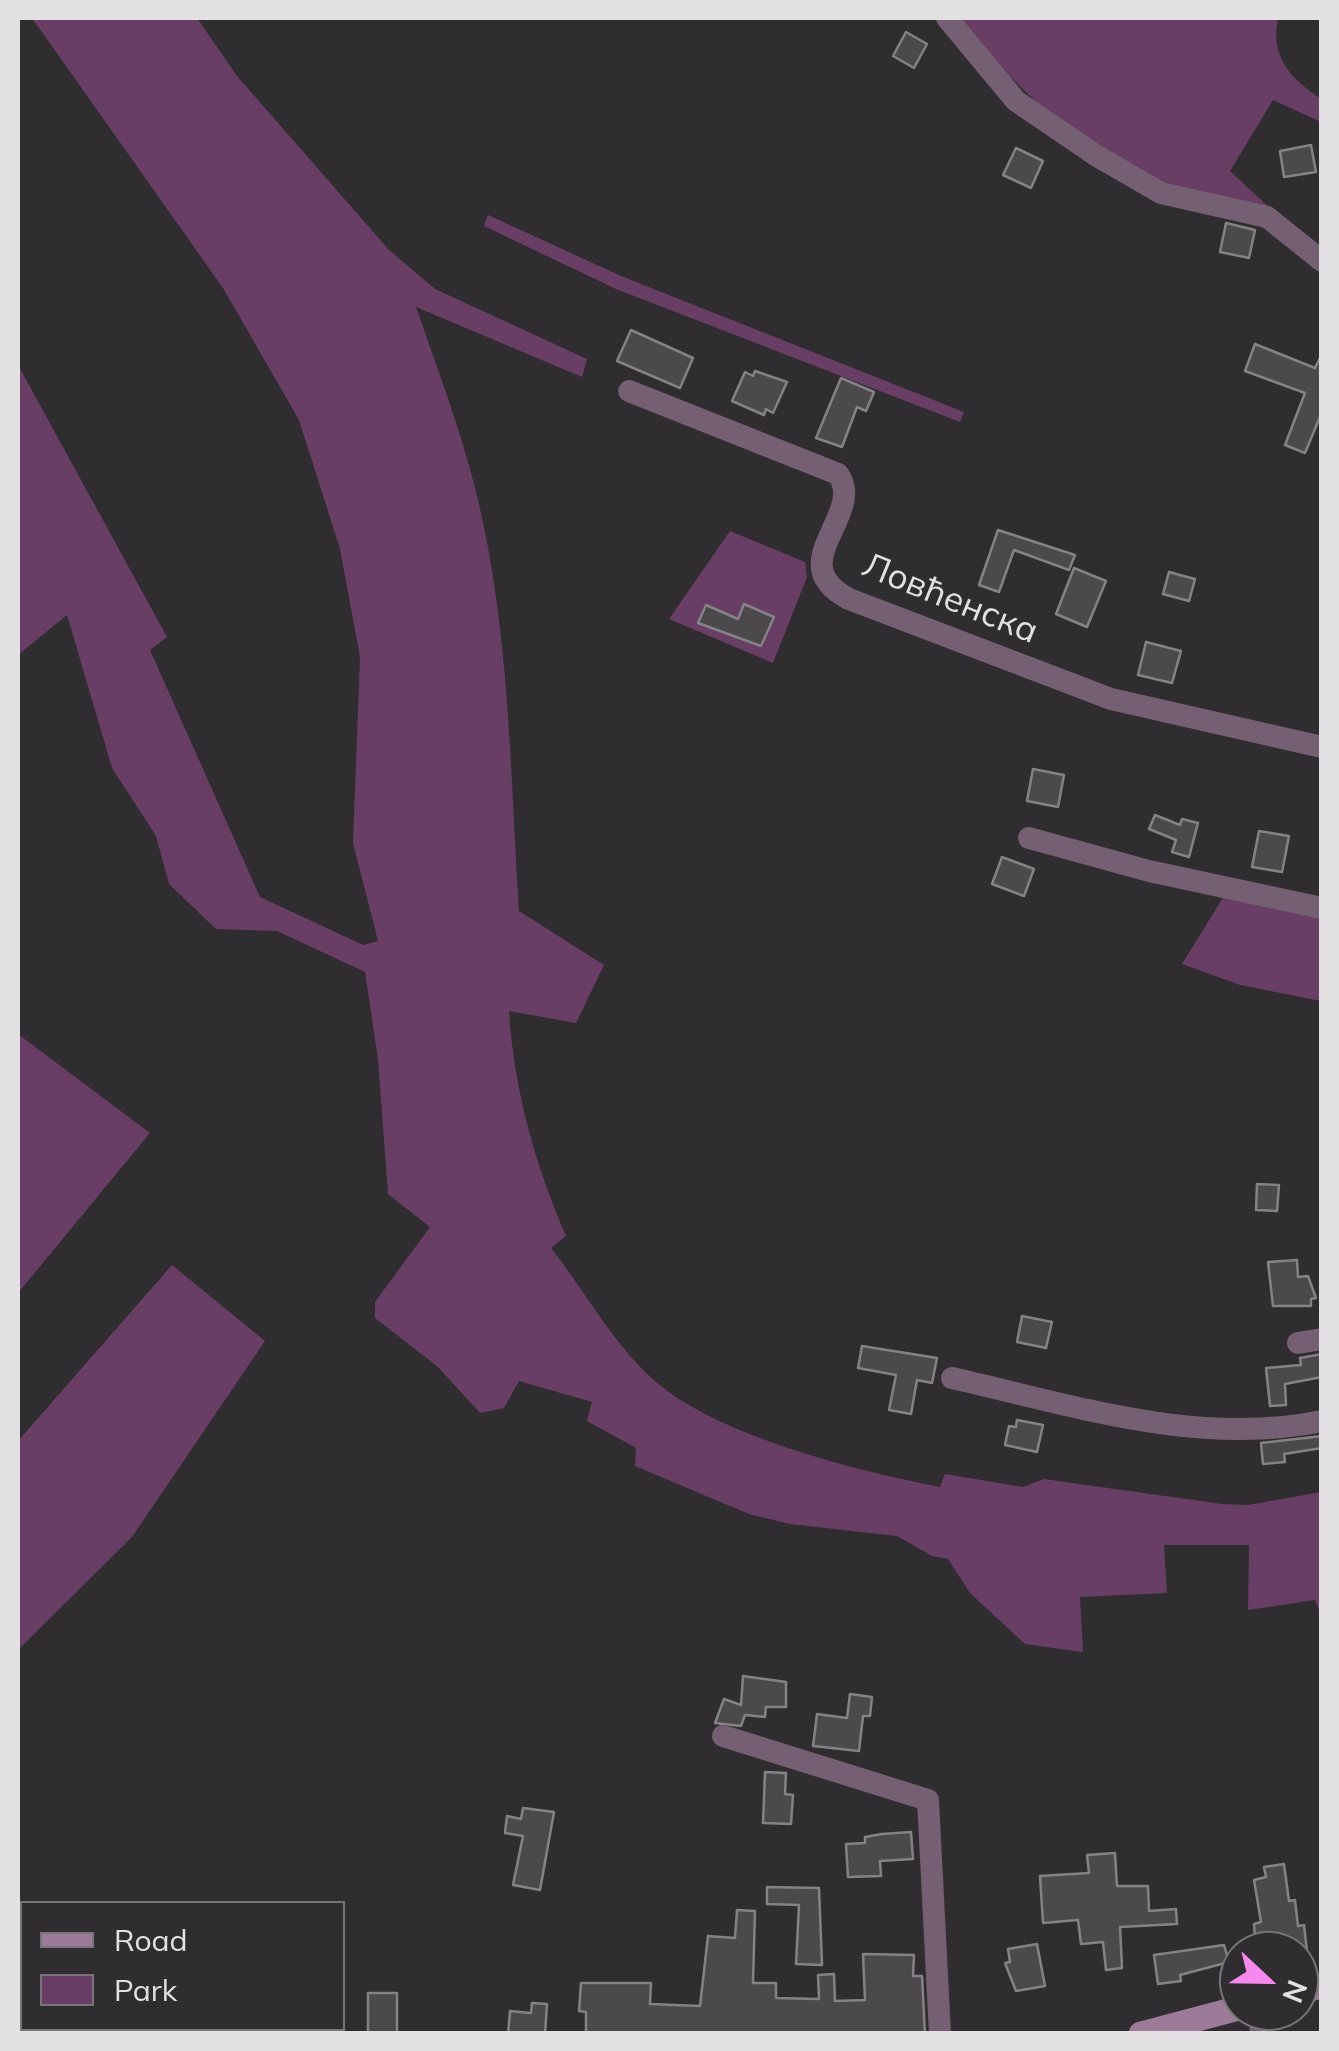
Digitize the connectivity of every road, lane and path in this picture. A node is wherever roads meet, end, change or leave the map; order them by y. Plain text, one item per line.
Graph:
1 (947, 18) edge
2 (1322, 261) edge
3 (629, 390) dead end
4 (1322, 747) edge
5 (1029, 838) dead end
6 (1322, 908) edge
7 (952, 1378) dead end
8 (1322, 1421) edge
9 (723, 1736) dead end
10 (1219, 2013) edge
11 (940, 2034) edge
12 (1141, 2034) edge

1 - 2 street
3 - 4 street, Ловћенска
5 - 6 street
7 - 8 street
9 - 11 street
10 - 12 main road

